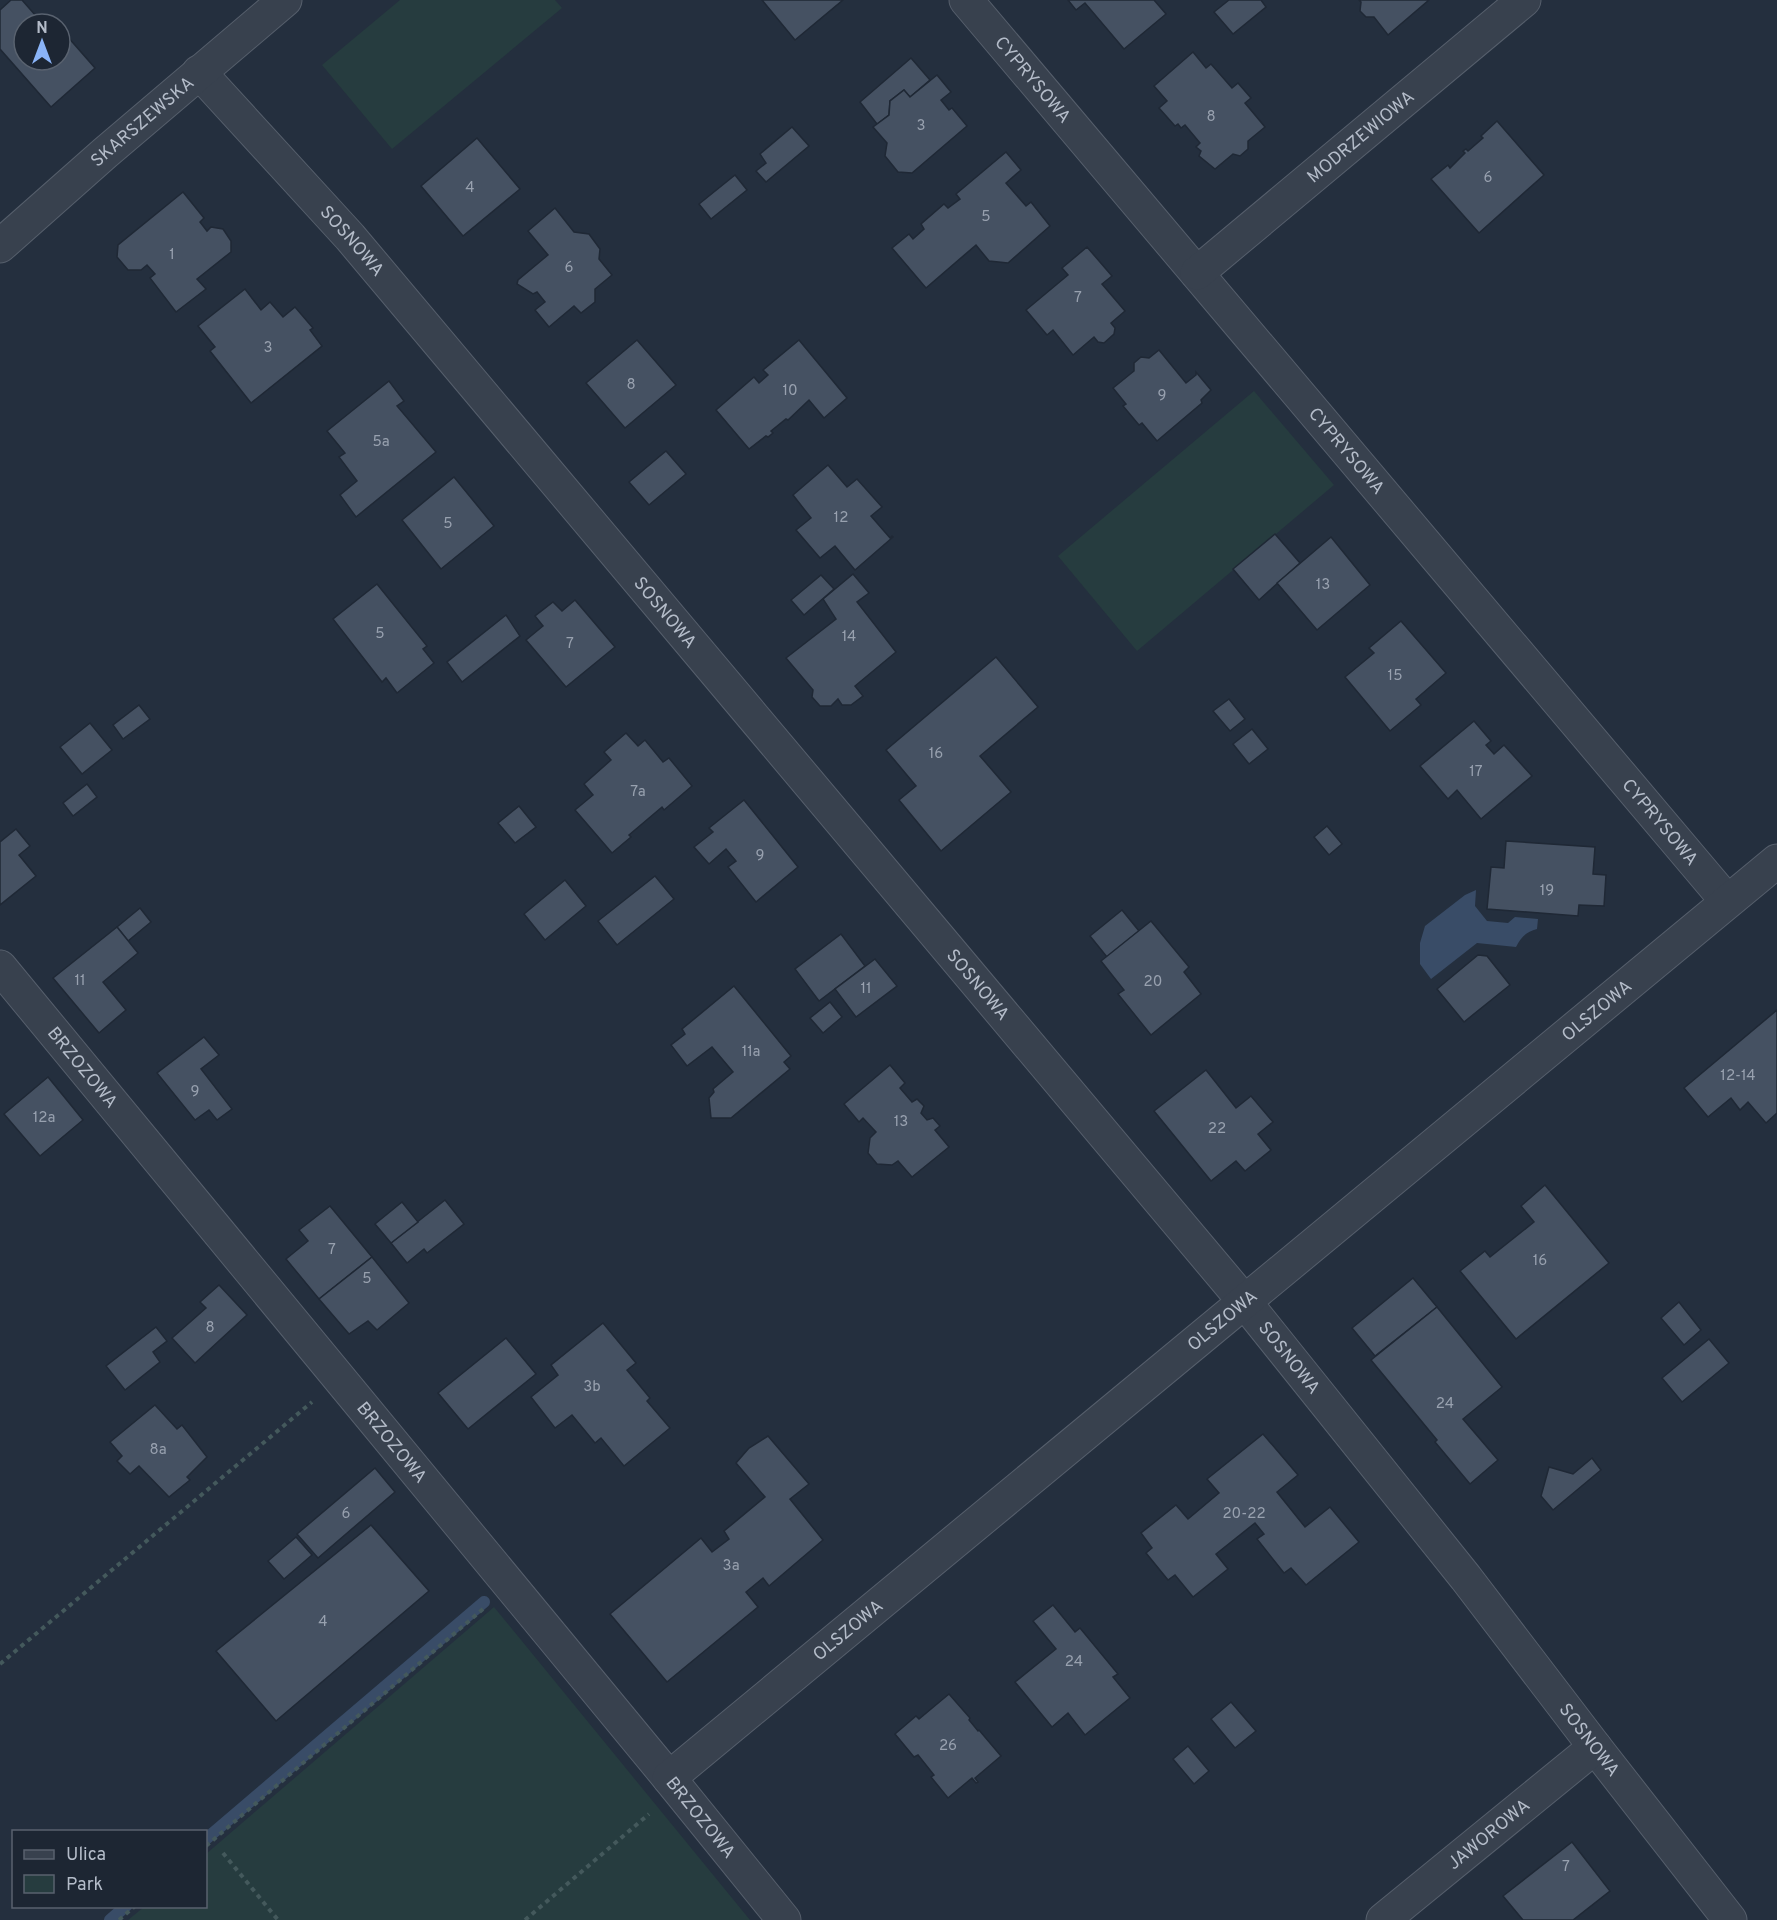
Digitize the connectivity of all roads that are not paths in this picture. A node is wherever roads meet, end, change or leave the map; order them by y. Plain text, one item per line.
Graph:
1 (285, 0) edge
2 (966, 0) edge
3 (1524, 0) edge
4 (200, 72) junction
5 (0, 246) edge
6 (1197, 273) junction
7 (1777, 861) edge
8 (1727, 901) junction
9 (0, 967) edge
10 (1244, 1301) junction
11 (1595, 1747) junction
12 (669, 1778) junction
13 (784, 1920) edge
14 (1383, 1920) edge
15 (1730, 1920) edge

1 - 4 street, SKARSZEWSKA
2 - 6 street, CYPRYSOWA
3 - 6 street, MODRZEWIOWA
4 - 5 street, SKARSZEWSKA
4 - 10 street, SOSNOWA
6 - 8 street, CYPRYSOWA
7 - 8 street, OLSZOWA
8 - 10 street, OLSZOWA
9 - 12 street, BRZOZOWA
10 - 11 street, SOSNOWA
10 - 12 street, OLSZOWA
11 - 14 street, JAWOROWA
11 - 15 street, SOSNOWA
12 - 13 street, BRZOZOWA

